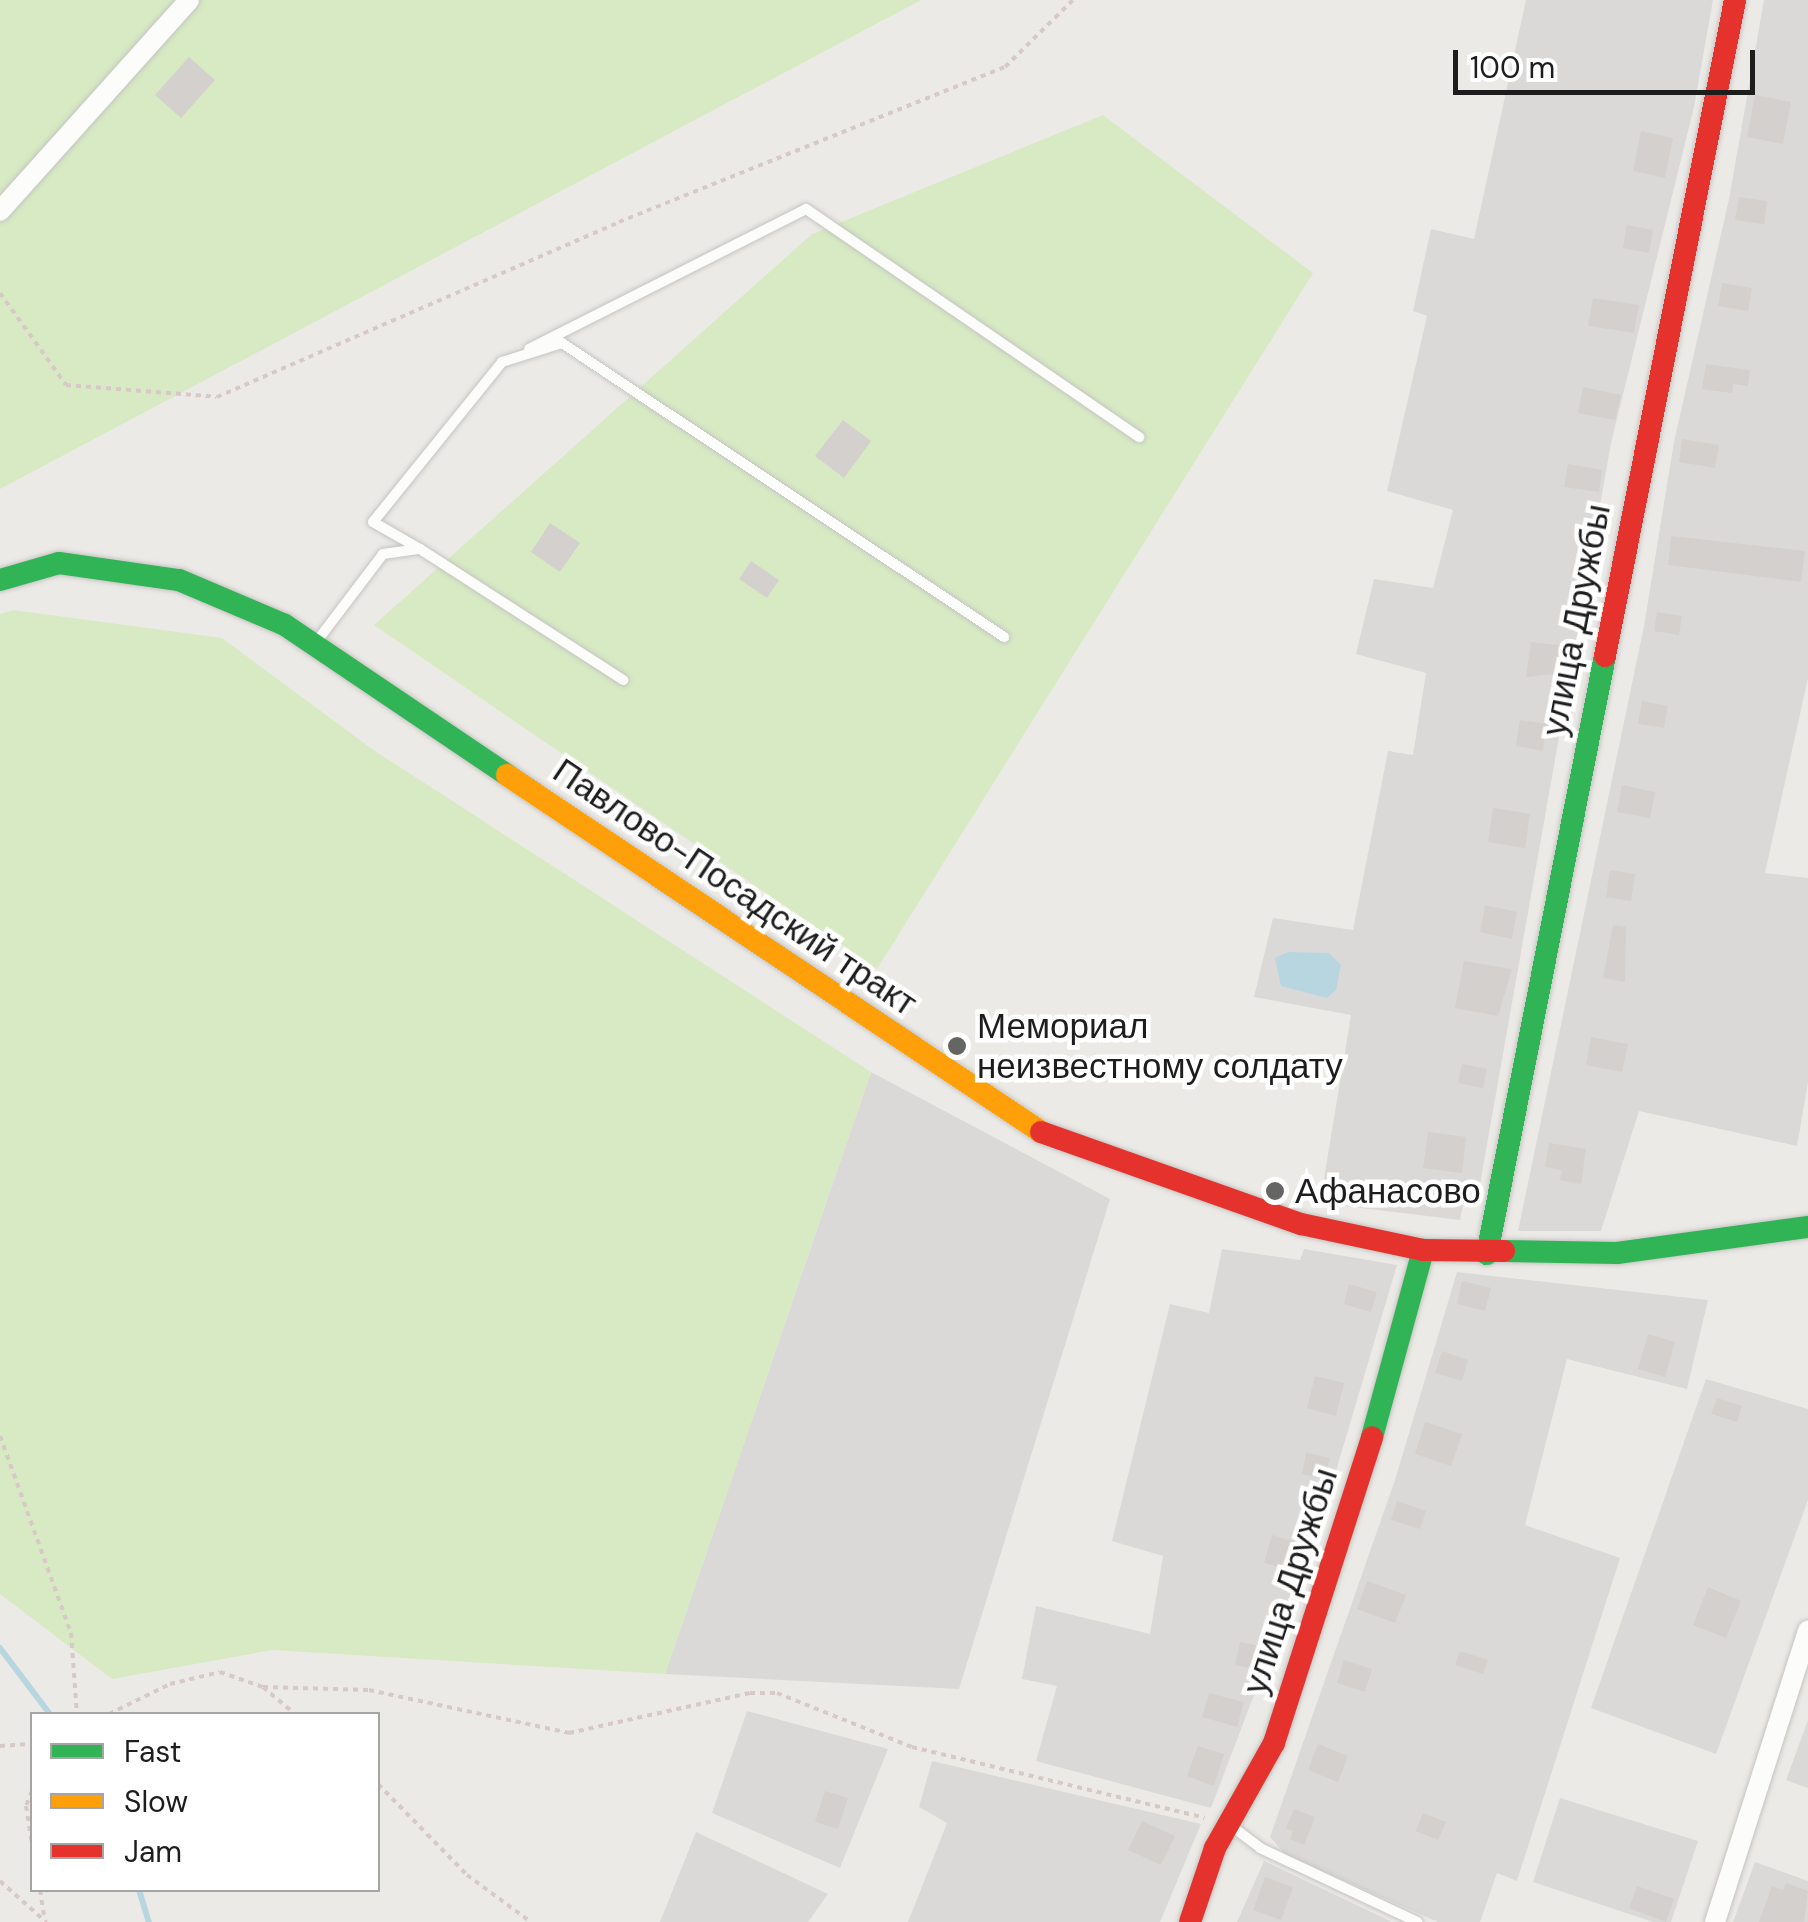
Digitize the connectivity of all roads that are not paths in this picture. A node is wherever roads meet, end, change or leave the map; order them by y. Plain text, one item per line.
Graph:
1 (190, 0) edge
2 (1734, 0) edge
3 (0, 211) edge
4 (502, 362) junction
5 (1139, 438) dead end
6 (420, 549) junction
7 (0, 580) edge
8 (1004, 637) dead end
9 (314, 646) junction
10 (623, 680) dead end
11 (1808, 1227) edge
12 (1423, 1250) junction
13 (1486, 1254) junction
14 (1808, 1630) edge
15 (1229, 1824) junction
16 (1190, 1922) edge
17 (1416, 1922) edge
18 (1715, 1922) edge

1 - 3 street
2 - 13 street, улица Дружбы
4 - 5 lane
4 - 6 lane
4 - 8 lane
6 - 9 lane
6 - 10 lane
7 - 9 street, Павлово-Посадский тракт
9 - 12 street, Павлово-Посадский тракт
11 - 13 street, Павлово-Посадский тракт
12 - 13 street, Павлово-Посадский тракт
12 - 15 street, улица Дружбы
14 - 18 street
15 - 16 street, улица Дружбы
15 - 17 lane

